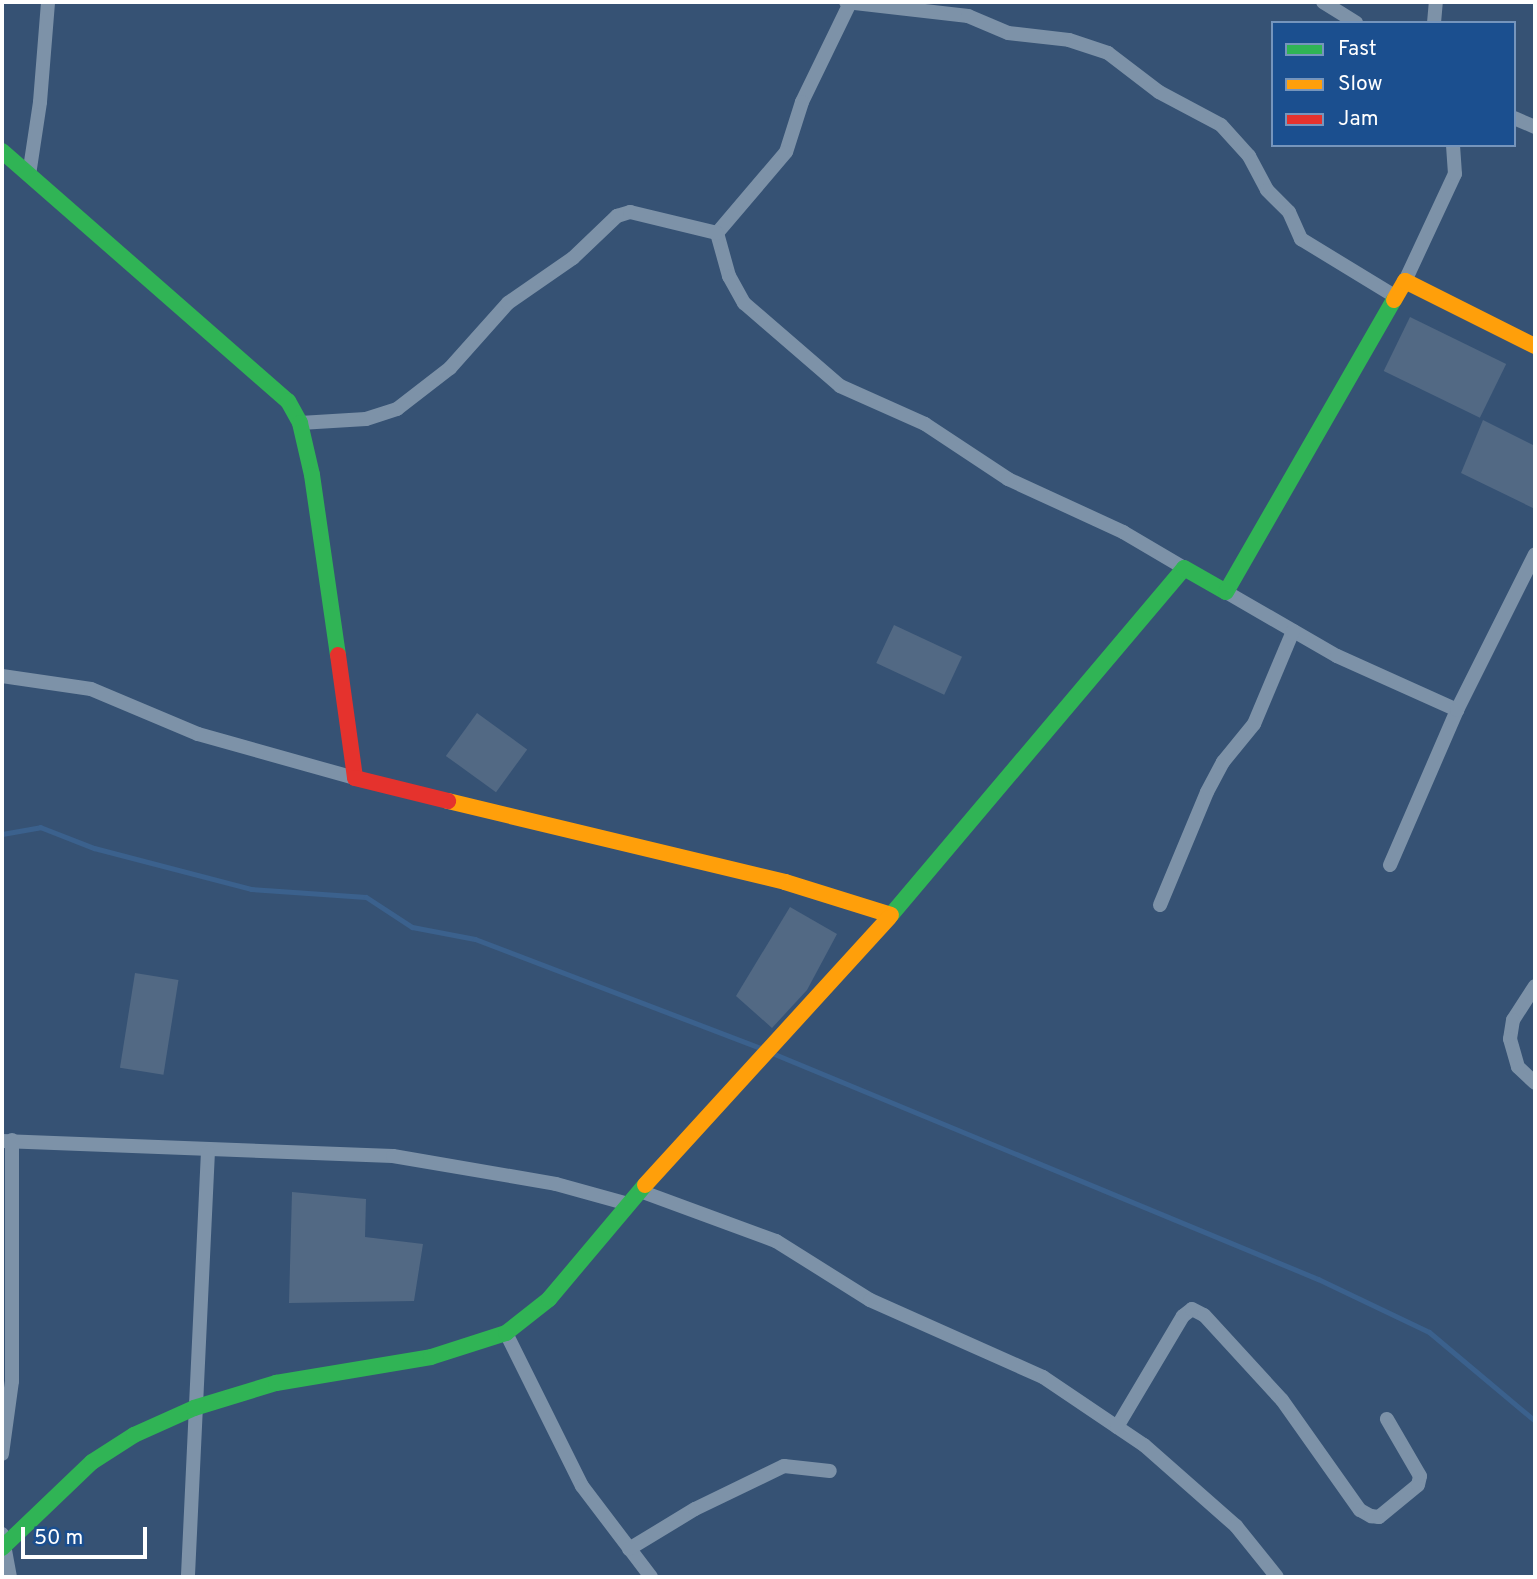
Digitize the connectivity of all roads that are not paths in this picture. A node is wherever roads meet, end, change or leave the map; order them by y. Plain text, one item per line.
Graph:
1 (48, 2) edge
2 (848, 2) edge
3 (1323, 2) edge
4 (1436, 2) edge
5 (1353, 21) edge
6 (1434, 21) edge
7 (1516, 119) edge
8 (1535, 127) edge
9 (1453, 147) edge
10 (2, 151) edge
11 (29, 175) junction
12 (717, 233) junction
13 (1405, 281) junction
14 (1396, 297) junction
15 (1535, 346) edge
16 (300, 424) junction
17 (1535, 554) edge
18 (1184, 568) junction
19 (1226, 592) junction
20 (1293, 631) junction
21 (2, 676) edge
22 (1457, 710) junction
23 (355, 778) junction
24 (1390, 865) dead end
25 (1160, 905) dead end
26 (890, 918) junction
27 (1535, 986) edge
28 (1535, 1083) edge
29 (7, 1141) edge
30 (208, 1152) junction
31 (640, 1191) junction
32 (628, 1204) junction
33 (506, 1333) junction
34 (194, 1408) junction
35 (1387, 1419) dead end
36 (1117, 1427) junction
37 (2, 1454) edge
38 (830, 1471) dead end
39 (3, 1542) edge
40 (629, 1549) junction
41 (188, 1575) dead end
42 (10, 1577) edge
43 (651, 1577) edge
44 (1277, 1577) edge

1 - 11 street
2 - 12 street
2 - 14 street
3 - 5 street
4 - 6 street
7 - 8 street
9 - 13 street
10 - 11 street
11 - 16 street
12 - 16 street
12 - 18 street
13 - 14 street
13 - 15 street
14 - 19 street
16 - 23 street
17 - 22 street
18 - 19 street
18 - 26 street
19 - 20 street
20 - 22 street
20 - 25 street
21 - 23 street
22 - 24 street
23 - 26 street
26 - 31 street
27 - 28 street
29 - 30 street
29 - 37 street
30 - 32 street
30 - 34 street
31 - 32 street
31 - 36 street
32 - 33 street
33 - 34 street
33 - 40 street
34 - 39 street
34 - 41 street
35 - 36 street
36 - 44 street
38 - 40 street
39 - 42 street
40 - 43 street

